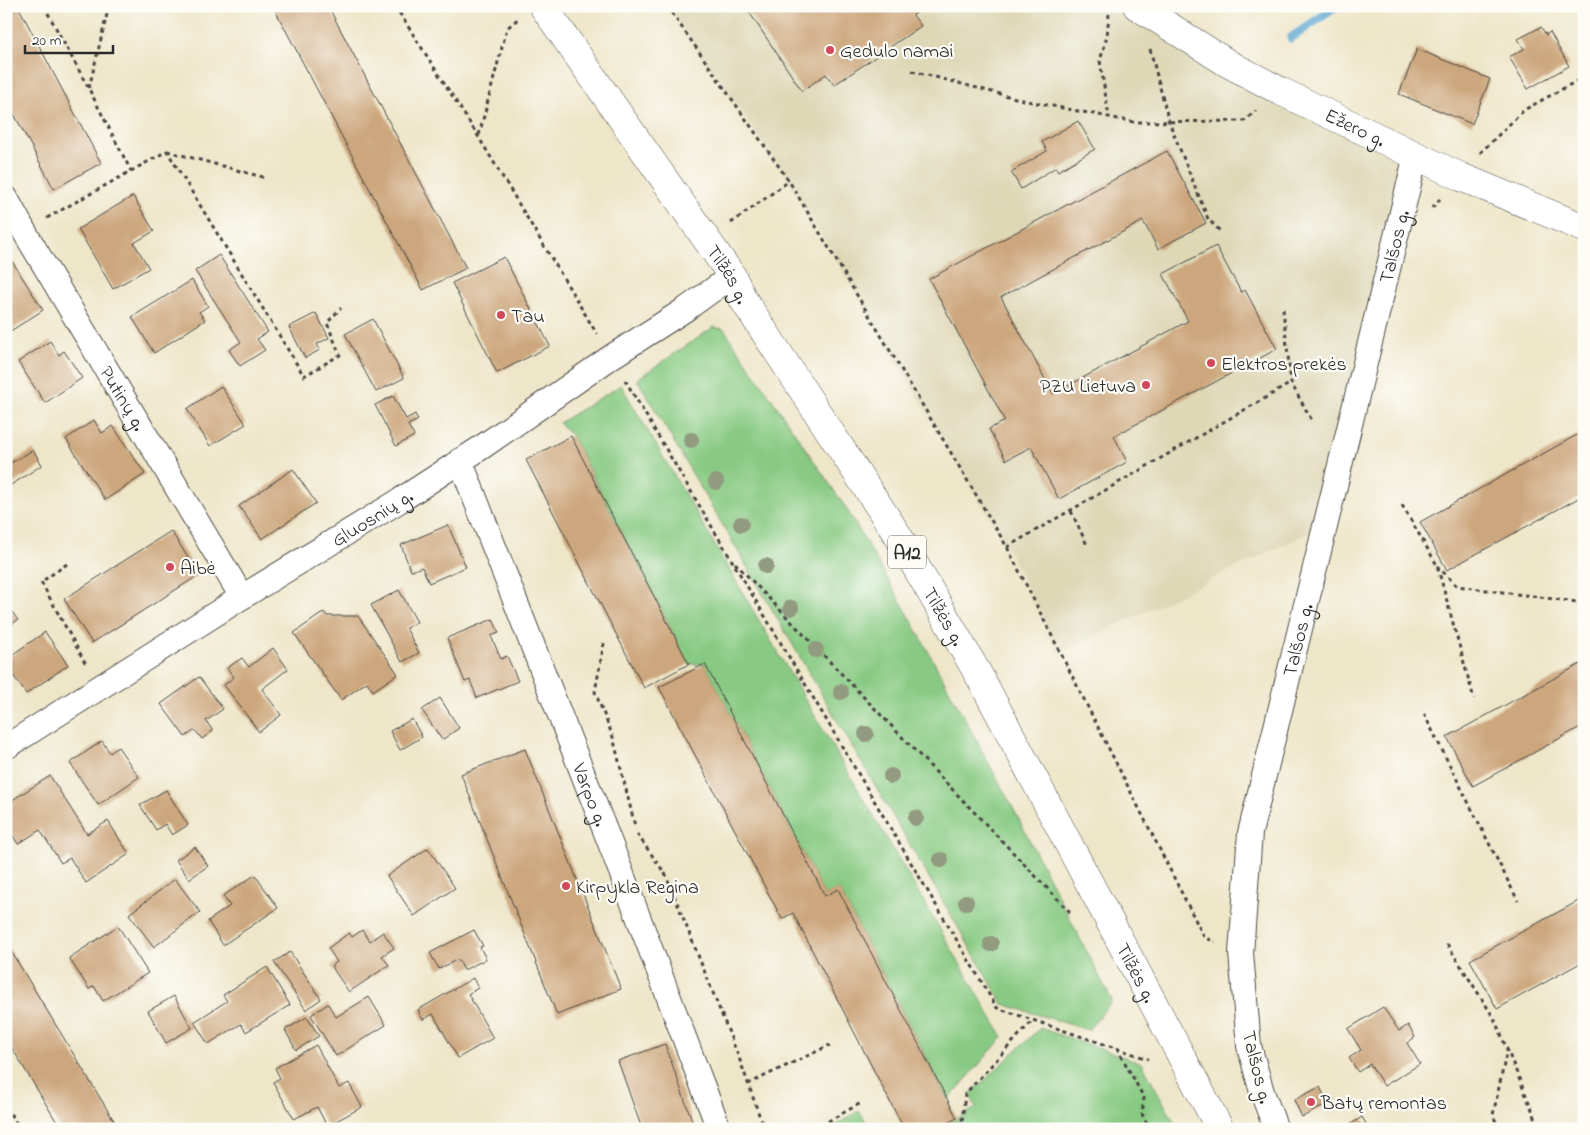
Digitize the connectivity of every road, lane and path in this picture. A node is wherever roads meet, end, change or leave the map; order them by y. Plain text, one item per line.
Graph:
1 (44, 6) edge
2 (109, 6) edge
3 (396, 6) edge
4 (543, 6) edge
5 (667, 6) edge
6 (1109, 6) edge
7 (1140, 9) edge
8 (507, 28) dead end
9 (912, 71) dead end
10 (1584, 77) edge
11 (89, 89) junction
12 (1280, 92) junction
13 (1109, 117) junction
14 (1170, 122) junction
15 (478, 136) junction
16 (166, 151) junction
17 (1416, 155) junction
18 (131, 171) junction
19 (1461, 177) junction
20 (266, 178) dead end
21 (789, 180) junction
22 (6, 198) edge
23 (1432, 208) dead end
24 (1584, 228) edge
25 (24, 231) junction
26 (1222, 232) dead end
27 (706, 241) junction
28 (732, 276) junction
29 (340, 308) dead end
30 (1282, 309) dead end
31 (611, 357) junction
32 (1291, 383) junction
33 (1311, 418) dead end
34 (460, 460) junction
35 (1402, 505) dead end
36 (1071, 511) junction
37 (1007, 547) junction
38 (1088, 547) dead end
39 (731, 559) junction
40 (67, 564) dead end
41 (1437, 566) junction
42 (242, 597) junction
43 (1584, 603) edge
44 (604, 643) dead end
45 (99, 688) junction
46 (1474, 699) dead end
47 (1424, 714) dead end
48 (6, 747) edge
49 (1066, 900) dead end
50 (1518, 901) dead end
51 (1447, 944) dead end
52 (1241, 952) junction
53 (1033, 1020) junction
54 (830, 1045) dead end
55 (1116, 1048) junction
56 (1507, 1049) junction
57 (1143, 1050) dead end
58 (1148, 1059) junction
59 (1153, 1068) dead end
60 (748, 1084) junction
61 (861, 1103) dead end
62 (6, 1107) edge
63 (20, 1129) edge
64 (719, 1129) edge
65 (764, 1129) edge
66 (814, 1129) edge
67 (949, 1129) edge
68 (1150, 1129) edge
69 (1220, 1129) edge
70 (1276, 1129) edge
71 (1499, 1129) edge
72 (1540, 1129) edge

1 - 11 path
2 - 11 path
3 - 15 path
4 - 27 main road, Tilžės g. / A12
5 - 21 path
6 - 13 path
7 - 12 main road, Ežero g.
7 - 14 path
8 - 15 path
9 - 13 path
10 - 19 path
11 - 18 path
12 - 14 path
12 - 17 main road, Ežero g.
13 - 14 path
14 - 26 path
15 - 31 path
16 - 18 path
16 - 20 path
16 - 29 path
17 - 19 main road, Ežero g.
17 - 52 street, Talšos g.
18 - 25 path
19 - 23 path
19 - 24 main road, Ežero g.
21 - 27 path
21 - 37 path
22 - 25 street, Putinų g.
25 - 42 street, Putinų g.
27 - 28 main road, Tilžės g. / A12
28 - 31 street, Gluosnių g.
28 - 69 main road, Tilžės g. / A12
30 - 32 path
31 - 34 street, Gluosnių g.
31 - 39 path
32 - 33 path
32 - 36 path
34 - 42 street, Gluosnių g.
34 - 64 street, Varpo g.
35 - 41 path
36 - 37 path
36 - 38 path
37 - 52 path
39 - 49 path
39 - 53 path
40 - 45 path
41 - 43 path
41 - 46 path
42 - 45 street, Gluosnių g.
44 - 60 path
45 - 48 street, Gluosnių g.
47 - 50 path
51 - 56 path
52 - 70 street, Talšos g.
53 - 55 path
53 - 67 path
54 - 60 path
55 - 58 path
55 - 68 path
56 - 71 path
56 - 72 path
57 - 58 path
58 - 59 path
60 - 65 path
61 - 66 path
62 - 63 path

